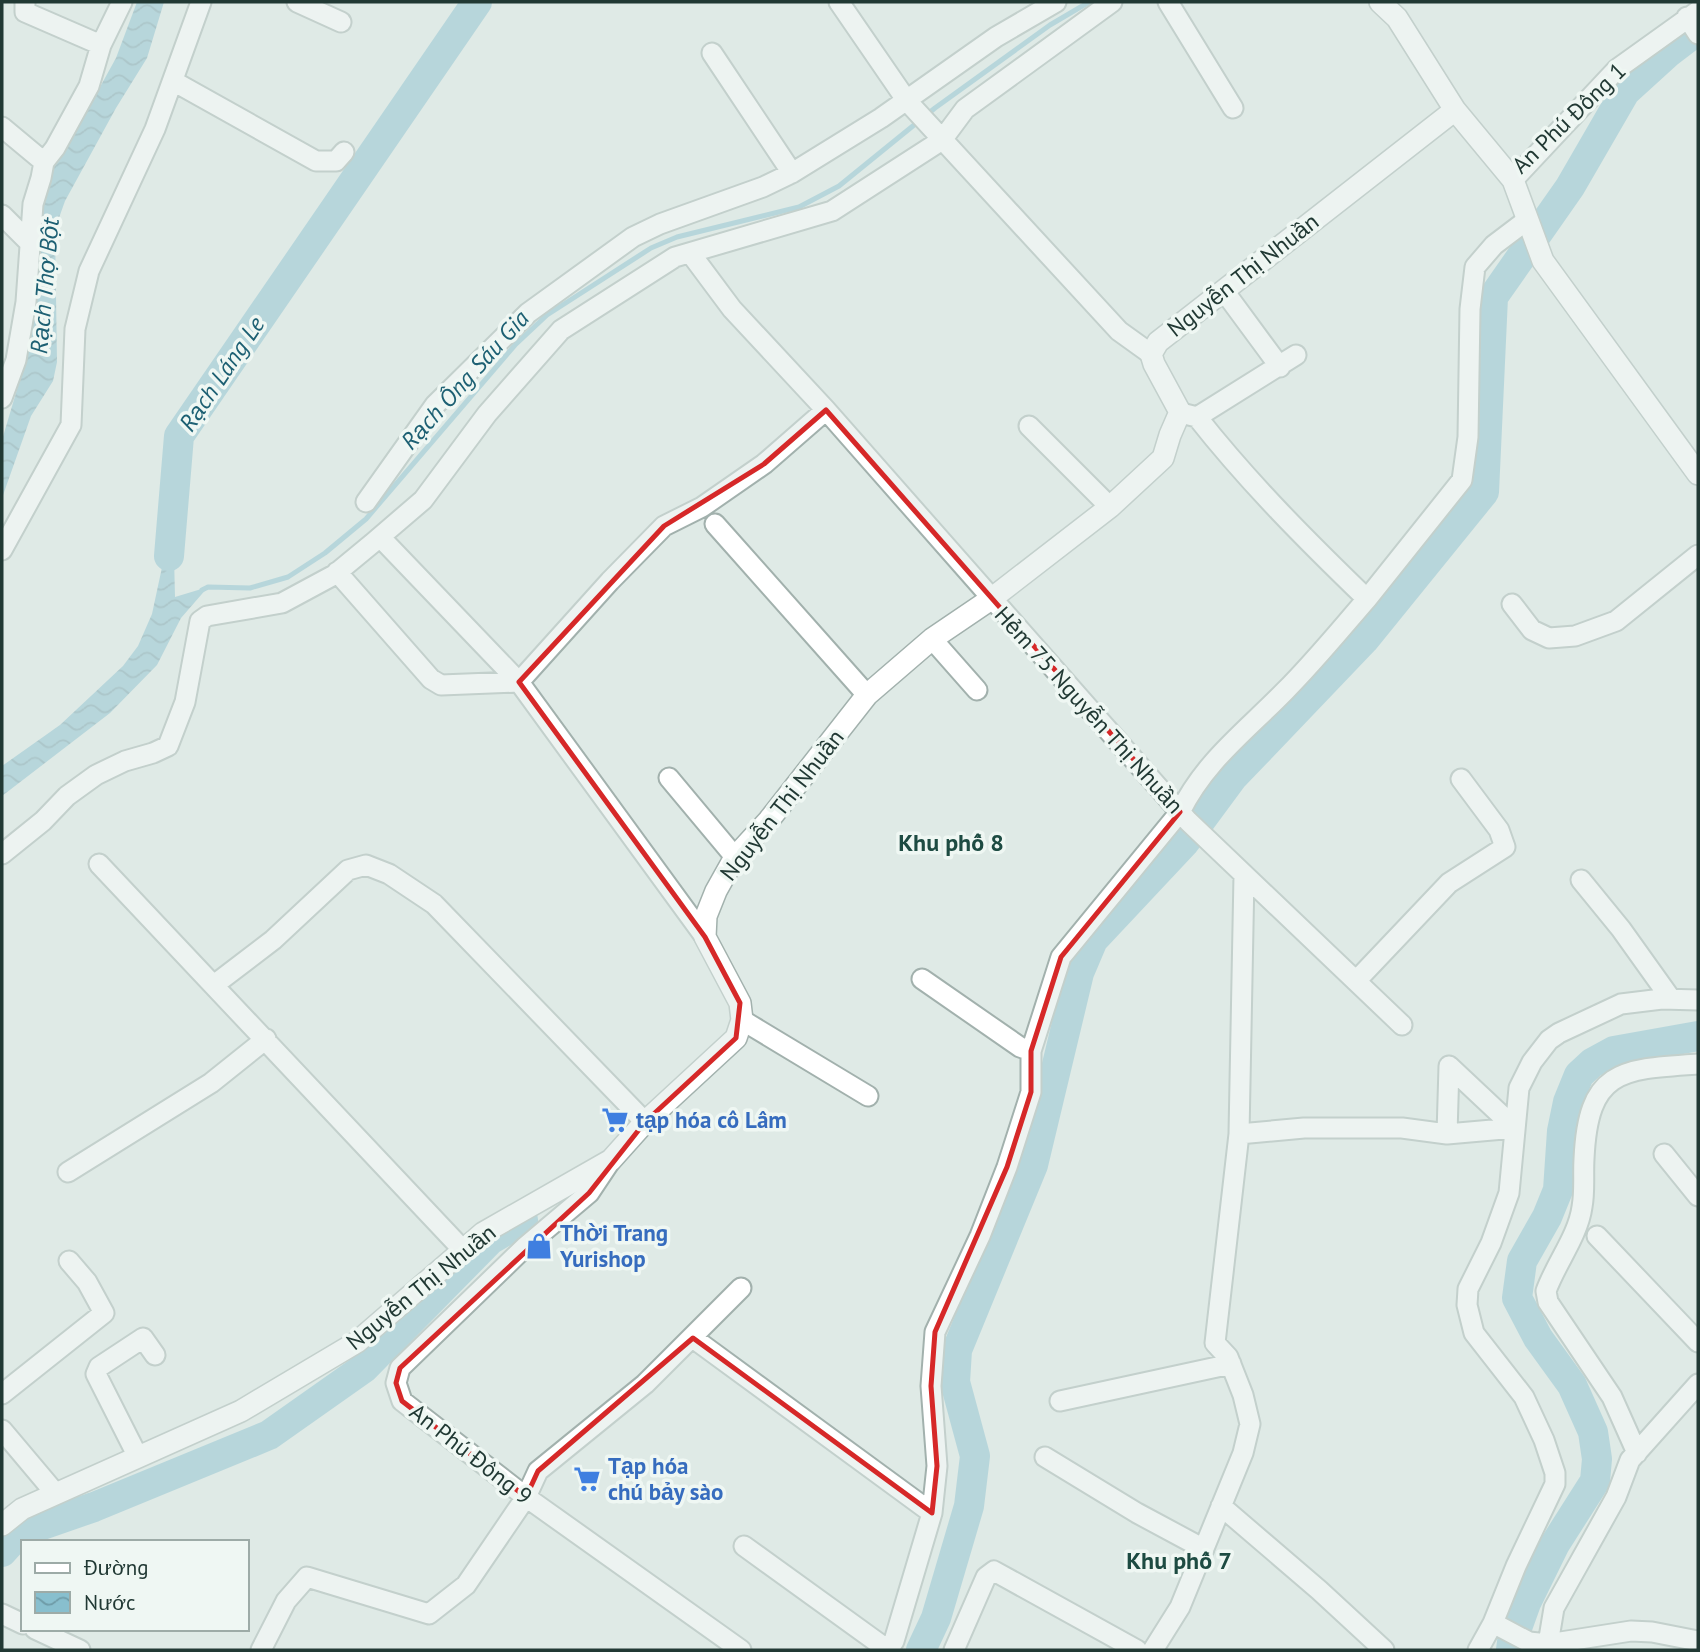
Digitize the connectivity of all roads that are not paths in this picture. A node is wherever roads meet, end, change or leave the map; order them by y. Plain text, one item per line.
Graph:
1 (25, 2) edge
2 (121, 2) edge
3 (201, 2) edge
4 (297, 2) edge
5 (839, 2) edge
6 (1056, 2) edge
7 (1112, 2) edge
8 (1167, 2) edge
9 (1380, 2) edge
10 (1694, 22) edge
11 (341, 23) dead end
12 (101, 45) junction
13 (712, 54) dead end
14 (173, 81) junction
15 (910, 103) junction
16 (1233, 108) dead end
17 (1455, 110) junction
18 (2, 127) edge
19 (938, 136) junction
20 (344, 152) dead end
21 (44, 162) junction
22 (792, 173) junction
23 (1513, 180) junction
24 (2, 215) edge
25 (1529, 224) junction
26 (30, 243) junction
27 (691, 254) junction
28 (1224, 291) junction
29 (1151, 354) junction
30 (1296, 355) dead end
31 (1280, 367) junction
32 (2, 398) edge
33 (826, 410) junction
34 (1189, 415) junction
35 (1029, 426) dead end
36 (1698, 474) edge
37 (366, 502) dead end
38 (1110, 506) junction
39 (715, 524) dead end
40 (380, 537) junction
41 (2, 550) edge
42 (1698, 555) edge
43 (337, 572) junction
44 (990, 599) junction
45 (1367, 599) junction
46 (1512, 604) dead end
47 (932, 639) junction
48 (519, 682) junction
49 (977, 690) dead end
50 (867, 695) junction
51 (669, 778) dead end
52 (1461, 779) dead end
53 (1184, 817) junction
54 (2, 854) edge
55 (735, 857) junction
56 (99, 864) dead end
57 (1244, 875) junction
58 (1581, 880) dead end
59 (705, 937) junction
60 (922, 979) dead end
61 (1356, 981) junction
62 (214, 985) junction
63 (1671, 999) junction
64 (1698, 1000) edge
65 (742, 1020) junction
66 (1402, 1025) dead end
67 (266, 1039) junction
68 (1031, 1051) junction
69 (1698, 1064) edge
70 (868, 1096) dead end
71 (645, 1122) junction
72 (1515, 1128) junction
73 (1239, 1134) junction
74 (1447, 1134) junction
75 (1664, 1154) dead end
76 (611, 1160) junction
77 (68, 1172) dead end
78 (1698, 1196) edge
79 (1597, 1236) dead end
80 (463, 1250) junction
81 (69, 1261) dead end
82 (741, 1288) dead end
83 (693, 1338) junction
84 (1698, 1342) edge
85 (155, 1355) dead end
86 (1231, 1364) junction
87 (1698, 1384) edge
88 (2, 1394) edge
89 (1060, 1401) dead end
90 (2, 1430) edge
91 (1637, 1453) junction
92 (138, 1457) junction
93 (1045, 1457) dead end
94 (56, 1494) junction
95 (526, 1497) junction
96 (1221, 1506) junction
97 (932, 1513) junction
98 (2, 1525) edge
99 (744, 1546) dead end
100 (1204, 1549) junction
101 (2, 1614) edge
102 (21, 1623) edge
103 (1498, 1626) junction
104 (39, 1631) edge
105 (1698, 1641) edge
106 (1539, 1643) junction
107 (1370, 1646) edge
108 (80, 1650) edge
109 (261, 1650) edge
110 (741, 1650) edge
111 (888, 1650) edge
112 (954, 1650) edge
113 (1137, 1650) edge
114 (1153, 1650) edge
115 (1478, 1650) edge

1 - 12 street
2 - 12 street
3 - 14 street
4 - 11 street
5 - 15 street
6 - 15 street
7 - 19 street
8 - 16 street
9 - 17 street
10 - 23 street, An Phú Đông 1
12 - 21 street
13 - 22 street
14 - 20 street
14 - 41 street
15 - 19 street
15 - 22 street
17 - 23 street, An Phú Đông 1
17 - 28 street, Nguyễn Thị Nhuần
18 - 21 street
19 - 27 street
19 - 29 street
21 - 26 street
22 - 37 street
23 - 25 street
24 - 26 street
25 - 36 street
25 - 45 street
26 - 32 street
27 - 33 street, Hẻm 75 Nguyễn Thị Nhuần
27 - 40 street
28 - 29 street, Nguyễn Thị Nhuần
28 - 31 street
29 - 34 street, Nguyễn Thị Nhuần
30 - 31 street
31 - 34 street
33 - 44 street, Hẻm 75 Nguyễn Thị Nhuần
33 - 48 street
34 - 38 street, Nguyễn Thị Nhuần
34 - 45 street
35 - 38 street
38 - 44 street, Nguyễn Thị Nhuần
39 - 50 street
40 - 43 street
40 - 48 street
42 - 46 street
43 - 48 street
43 - 54 street
44 - 47 street, Nguyễn Thị Nhuần
44 - 53 street, Hẻm 75 Nguyễn Thị Nhuần
45 - 53 street
47 - 49 street
47 - 50 street, Nguyễn Thị Nhuần
48 - 59 street
50 - 55 street, Nguyễn Thị Nhuần
51 - 55 street
52 - 61 street
53 - 57 street, Hẻm 75 Nguyễn Thị Nhuần
53 - 68 street
55 - 59 street, Nguyễn Thị Nhuần
56 - 62 street
57 - 61 street, Hẻm 75 Nguyễn Thị Nhuần
57 - 73 street
58 - 63 street
59 - 65 street
60 - 68 street
61 - 66 street, Hẻm 75 Nguyễn Thị Nhuần
62 - 67 street
62 - 71 street
63 - 64 street
63 - 72 street
65 - 70 street
65 - 71 street, Nguyễn Thị Nhuần
67 - 77 street
67 - 80 street
68 - 97 street
69 - 91 street
71 - 76 street, Nguyễn Thị Nhuần
72 - 74 street
72 - 74 street
72 - 103 street
73 - 74 street
73 - 86 street
75 - 78 street
76 - 80 street, Nguyễn Thị Nhuần
76 - 95 street, An Phú Đông 9
79 - 84 street
80 - 92 street, Nguyễn Thị Nhuần
81 - 88 street
82 - 83 street
83 - 95 street
83 - 97 street
85 - 92 street
86 - 89 street
86 - 96 street
87 - 91 street
90 - 94 street
91 - 106 street
92 - 94 street, Nguyễn Thị Nhuần
93 - 100 street
94 - 98 street, Nguyễn Thị Nhuần
95 - 109 street
95 - 110 street, An Phú Đông 9
96 - 100 street
96 - 107 street
97 - 111 street
99 - 111 street
100 - 114 street
101 - 102 street
103 - 106 street
103 - 115 street
104 - 108 street
105 - 106 street
112 - 113 street

